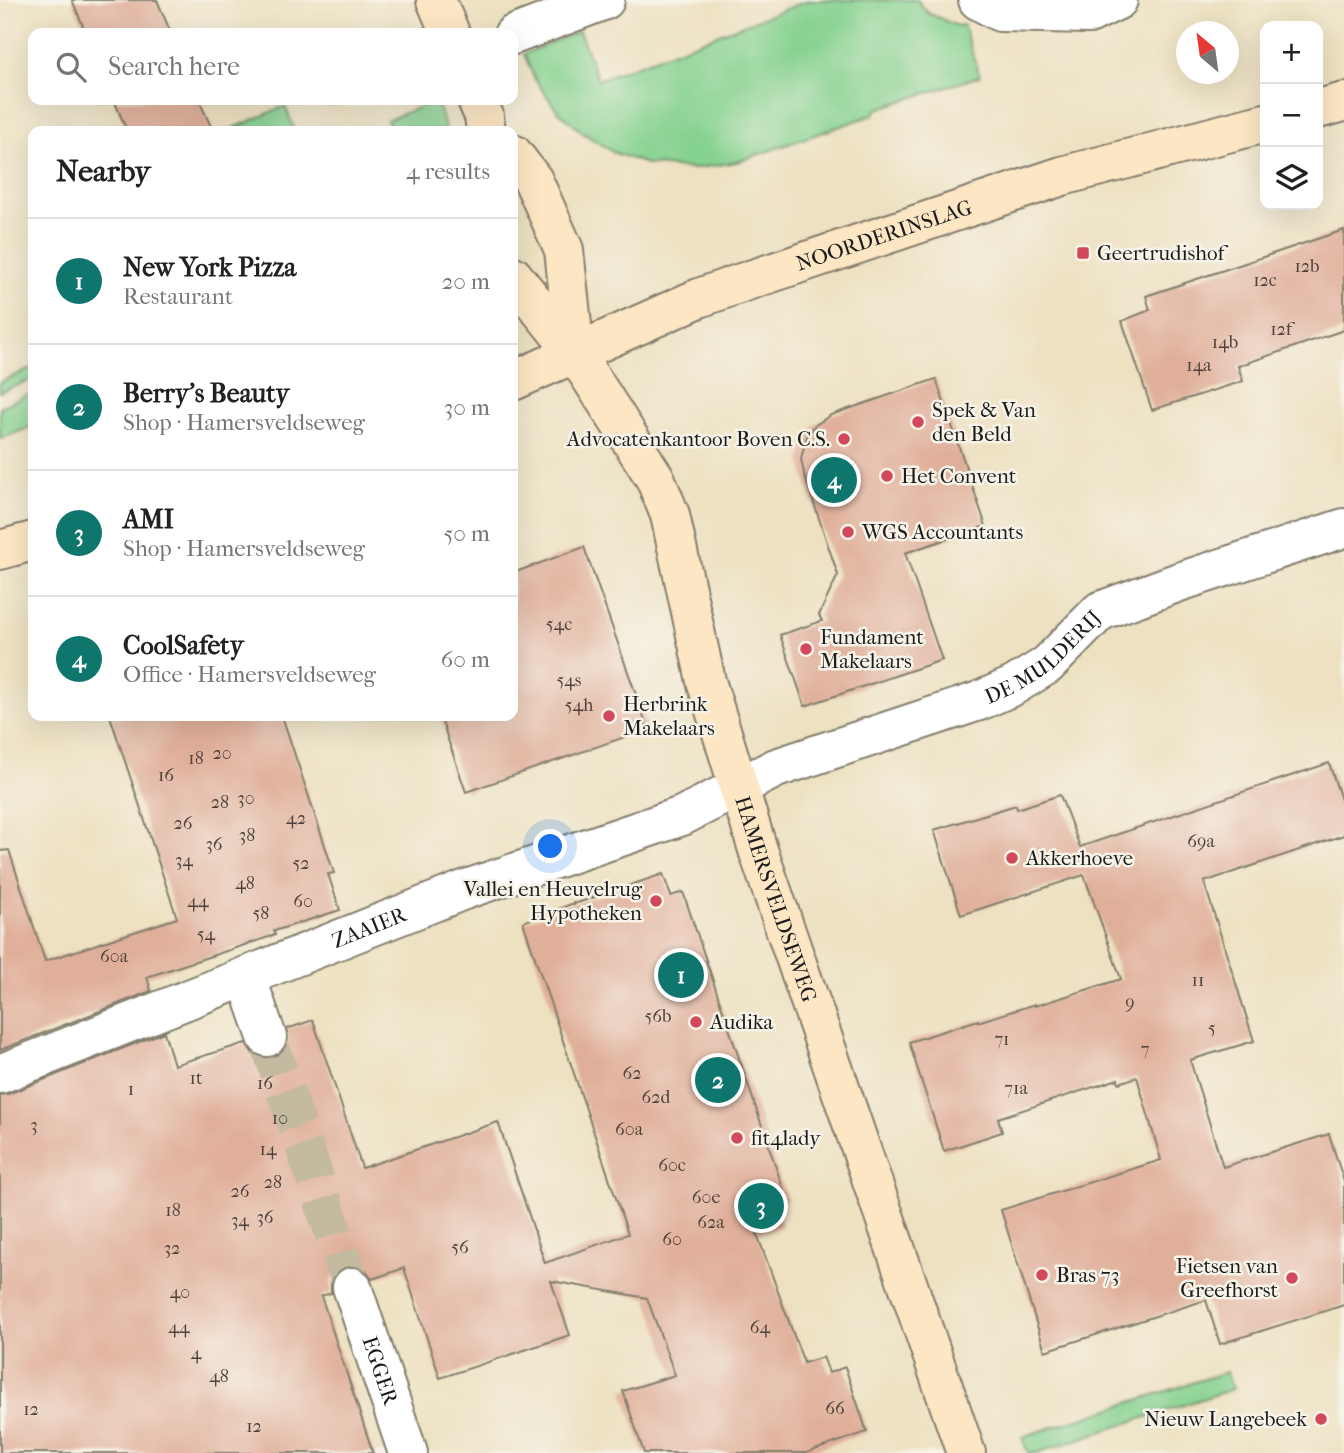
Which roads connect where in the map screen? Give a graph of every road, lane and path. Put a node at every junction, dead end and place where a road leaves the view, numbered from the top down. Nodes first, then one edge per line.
1 (436, 0) edge
2 (605, 0) edge
3 (978, 0) edge
4 (1118, 0) edge
5 (448, 28) edge
6 (518, 33) edge
7 (1344, 102) edge
8 (1323, 108) edge
9 (1260, 124) edge
10 (518, 160) edge
11 (518, 282) edge
12 (575, 353) junction
13 (518, 379) edge
14 (1344, 528) edge
15 (28, 543) edge
16 (0, 551) edge
17 (739, 787) junction
18 (246, 976) junction
19 (267, 1037) tunnel mouth
20 (0, 1074) edge
21 (352, 1287) tunnel mouth
22 (408, 1453) edge
23 (966, 1453) edge

1 - 5 street
2 - 6 street
3 - 4 street
7 - 8 street
9 - 12 street, NOORDERINSLAG
10 - 12 street, HAMERSVELDSEWEG
11 - 12 street, HAMERSVELDSEWEG
12 - 13 street, NOORDERINSLAG
12 - 17 street, HAMERSVELDSEWEG
14 - 17 street, DE MULDERIJ
15 - 16 street
17 - 18 street, ZAAIER
17 - 23 street, HAMERSVELDSEWEG
18 - 19 street
18 - 20 street, ZAAIER
21 - 22 street, EGGER

